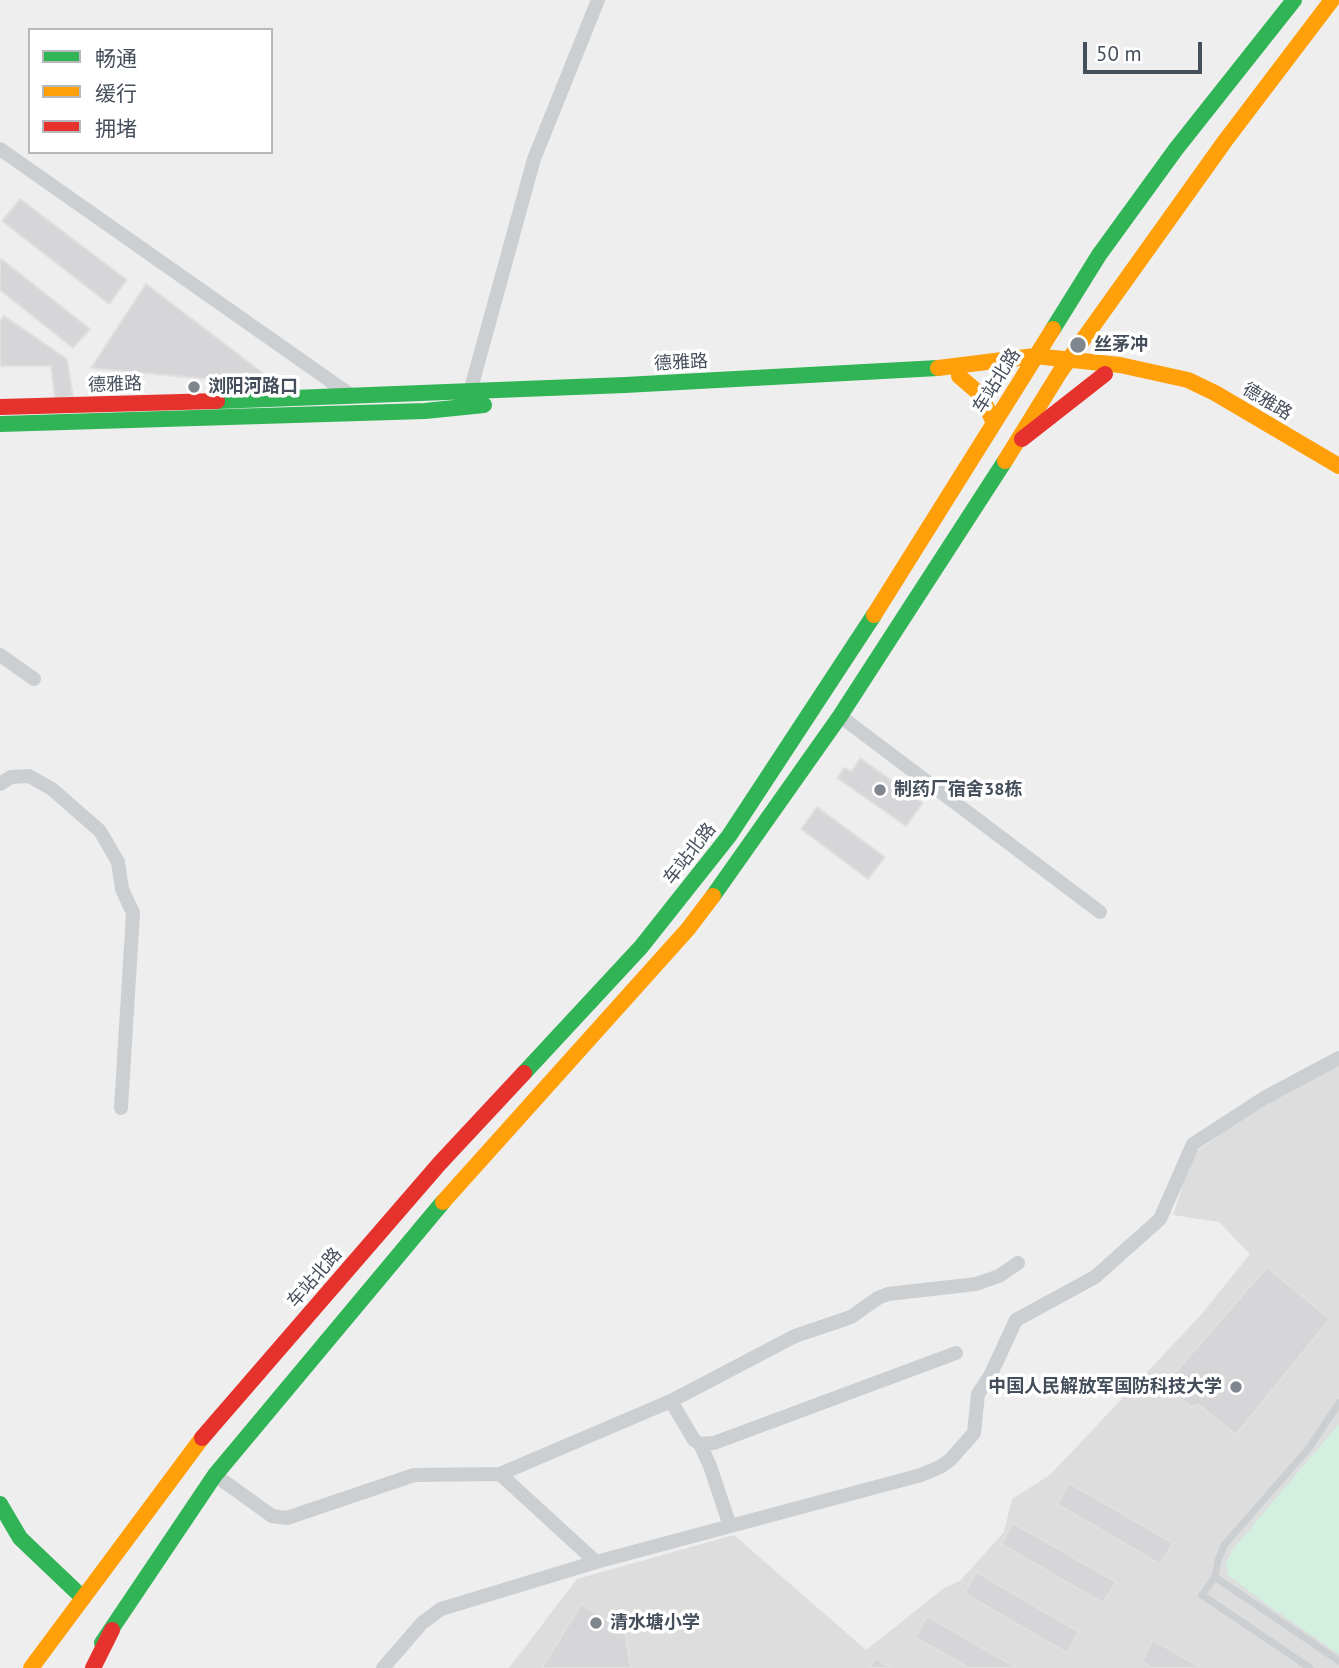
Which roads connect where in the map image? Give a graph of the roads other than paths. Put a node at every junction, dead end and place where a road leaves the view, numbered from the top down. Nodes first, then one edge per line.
1 (598, 0) edge
2 (1294, 0) edge
3 (1332, 0) edge
4 (0, 149) edge
5 (1035, 356) junction
6 (1065, 365) junction
7 (1026, 372) junction
8 (1105, 374) junction
9 (959, 376) junction
10 (470, 392) junction
11 (353, 397) junction
12 (0, 407) edge
13 (994, 423) junction
14 (0, 424) edge
15 (1017, 442) junction
16 (1339, 467) edge
17 (1339, 475) edge
18 (0, 655) edge
19 (33, 679) dead end
20 (840, 716) junction
21 (0, 784) edge
22 (1100, 912) dead end
23 (1339, 1058) edge
24 (121, 1108) dead end
25 (1018, 1263) dead end
26 (956, 1353) dead end
27 (671, 1401) junction
28 (1339, 1403) edge
29 (701, 1444) junction
30 (500, 1474) junction
31 (215, 1475) junction
32 (0, 1504) edge
33 (730, 1526) junction
34 (596, 1562) junction
35 (1215, 1577) junction
36 (83, 1598) junction
37 (112, 1630) junction
38 (1339, 1661) edge
39 (31, 1668) edge
40 (83, 1668) edge
41 (93, 1668) edge
42 (383, 1668) edge
43 (1310, 1668) edge

1 - 10 street
2 - 5 main road, 车站北路
3 - 6 main road
4 - 11 street
5 - 6 main road, 德雅路
5 - 7 main road, 车站北路
5 - 10 main road, 德雅路
6 - 7 main road, 德雅路
6 - 8 main road, 德雅路
6 - 15 main road
6 - 16 main road, 德雅路
7 - 9 main road, 德雅路
7 - 13 main road, 车站北路
8 - 15 main road
8 - 17 main road, 德雅路
9 - 13 main road
9 - 14 main road, 德雅路
10 - 11 main road, 德雅路
11 - 12 main road, 德雅路
13 - 36 main road, 车站北路
15 - 20 main road
18 - 19 street
20 - 22 street
20 - 31 main road
21 - 24 street
23 - 33 street
25 - 27 street
26 - 29 street
27 - 29 street
27 - 30 street
28 - 35 lane
29 - 33 street
30 - 31 street
30 - 34 street
31 - 37 main road
32 - 36 main road
33 - 34 street
34 - 42 street
35 - 38 lane
35 - 43 lane
36 - 39 main road, 车站北路
37 - 40 main road
37 - 41 main road

